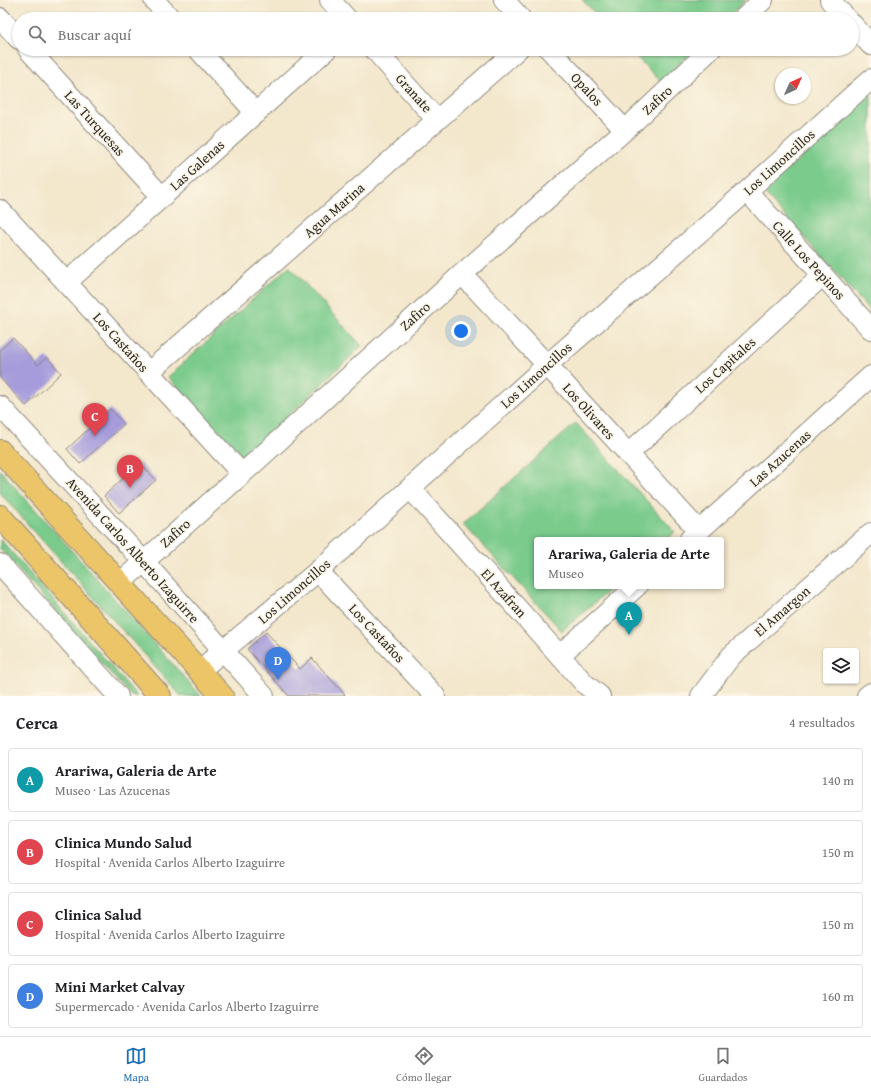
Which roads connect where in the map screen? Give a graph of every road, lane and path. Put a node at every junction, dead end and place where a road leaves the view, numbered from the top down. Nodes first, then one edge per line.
1 (154, 0) edge
2 (330, 0) edge
3 (504, 0) edge
4 (763, 0) edge
5 (830, 0) edge
6 (165, 12) edge
7 (341, 12) edge
8 (515, 12) edge
9 (750, 12) edge
10 (841, 12) edge
11 (0, 18) edge
12 (12, 31) edge
13 (859, 32) edge
14 (871, 45) edge
15 (34, 56) edge
16 (204, 56) edge
17 (319, 56) edge
18 (380, 56) edge
19 (510, 56) edge
20 (556, 56) edge
21 (704, 56) edge
22 (871, 79) edge
23 (256, 113) junction
24 (437, 120) junction
25 (625, 130) junction
26 (747, 190) junction
27 (162, 197) junction
28 (0, 210) edge
29 (462, 274) junction
30 (823, 275) junction
31 (67, 282) junction
32 (871, 329) edge
33 (547, 365) junction
34 (148, 372) junction
35 (871, 376) edge
36 (0, 406) edge
37 (0, 451) edge
38 (628, 454) junction
39 (242, 474) junction
40 (410, 488) junction
41 (0, 516) edge
42 (871, 533) edge
43 (694, 536) edge
44 (144, 562) junction
45 (0, 564) edge
46 (318, 571) junction
47 (120, 583) junction
48 (634, 589) edge
49 (224, 650) junction
50 (560, 656) junction
51 (200, 671) junction
52 (871, 693) edge
53 (118, 696) edge
54 (160, 696) edge
55 (222, 696) edge
56 (264, 696) edge
57 (436, 696) edge
58 (600, 696) edge
59 (700, 696) edge
60 (868, 696) edge

1 - 6 street
2 - 7 street
3 - 8 street
4 - 9 street
5 - 10 street
11 - 12 street
13 - 14 street
15 - 27 street, Las Turquesas
16 - 23 street
17 - 23 street, Las Galenas
18 - 24 street, Granate
19 - 24 street, Agua Marina
20 - 25 street, Opalos
21 - 25 street, Zafiro
22 - 26 street, Los Limoncillos
23 - 27 street, Las Galenas
24 - 34 street, Agua Marina
25 - 29 street, Zafiro
26 - 30 street, Calle Los Pepinos
26 - 33 street, Los Limoncillos
27 - 31 street, Las Galenas
28 - 31 street, Los Castaños
29 - 33 street, Los Olivares
29 - 39 street, Zafiro
30 - 32 street, Calle Los Pepinos
30 - 38 street, Los Capitales
31 - 34 street, Los Castaños
33 - 38 street, Los Olivares
33 - 40 street, Los Limoncillos
34 - 39 street, Los Castaños
35 - 43 street, Las Azucenas
36 - 44 street, Avenida Carlos Alberto Izaguirre
37 - 47 main road
38 - 43 street, Los Olivares
39 - 44 street, Zafiro
40 - 46 street, Los Limoncillos
40 - 50 street, El Azafran
41 - 54 main road
42 - 59 street, El Amargon
44 - 47 street, Zafiro
44 - 49 street, Avenida Carlos Alberto Izaguirre
45 - 53 street
46 - 49 street, Los Limoncillos
46 - 57 street, Los Castaños
47 - 51 main road
48 - 50 street
49 - 51 street, Los Limoncillos
49 - 56 street, Avenida Carlos Alberto Izaguirre
50 - 58 street, El Azafran
51 - 55 main road
52 - 60 street

